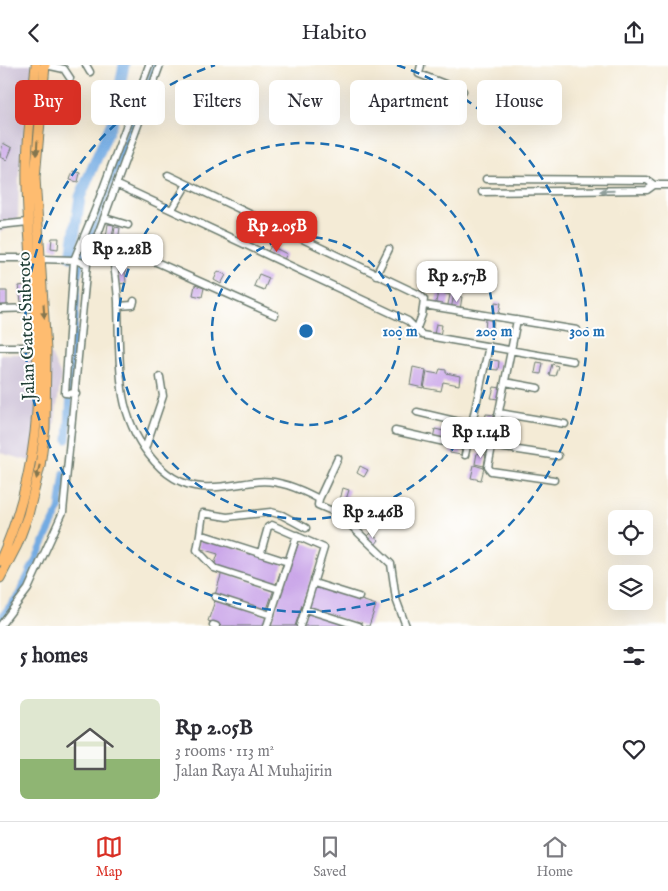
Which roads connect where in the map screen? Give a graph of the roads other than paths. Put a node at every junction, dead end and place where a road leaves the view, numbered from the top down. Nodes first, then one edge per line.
1 (36, 65) edge
2 (45, 65) edge
3 (86, 65) edge
4 (149, 65) edge
5 (160, 65) edge
6 (421, 65) edge
7 (90, 72) dead end
8 (70, 79) dead end
9 (435, 80) edge
10 (121, 157) junction
11 (168, 175) dead end
12 (486, 179) dead end
13 (551, 180) junction
14 (187, 184) junction
15 (118, 185) junction
16 (654, 185) junction
17 (668, 185) edge
18 (482, 192) dead end
19 (551, 192) junction
20 (172, 209) junction
21 (105, 217) junction
22 (28, 222) junction
23 (0, 225) edge
24 (128, 225) dead end
25 (98, 236) junction
26 (111, 241) junction
27 (389, 249) dead end
28 (0, 257) edge
29 (35, 258) junction
30 (80, 262) junction
31 (376, 275) junction
32 (134, 301) dead end
33 (424, 305) junction
34 (118, 306) junction
35 (34, 307) junction
36 (0, 309) edge
37 (275, 315) dead end
38 (517, 320) junction
39 (417, 328) junction
40 (577, 330) dead end
41 (489, 346) junction
42 (0, 347) edge
43 (37, 347) junction
44 (511, 350) junction
45 (573, 361) dead end
46 (160, 377) dead end
47 (504, 383) junction
48 (538, 388) dead end
49 (75, 394) junction
50 (417, 412) dead end
51 (498, 413) junction
52 (565, 424) dead end
53 (472, 425) junction
54 (395, 431) dead end
55 (492, 446) junction
56 (467, 447) junction
57 (145, 449) junction
58 (465, 455) dead end
59 (558, 456) dead end
60 (338, 458) dead end
61 (554, 481) dead end
62 (319, 499) junction
63 (306, 528) dead end
64 (200, 534) junction
65 (297, 535) junction
66 (261, 552) junction
67 (0, 561) edge
68 (288, 562) junction
69 (0, 579) edge
70 (314, 583) junction
71 (279, 589) junction
72 (215, 597) dead end
73 (359, 597) dead end
74 (306, 609) junction
75 (271, 615) junction
76 (0, 626) edge
77 (267, 626) edge
78 (300, 626) edge
79 (359, 626) edge
80 (406, 626) edge

1 - 22 highway, Jalan Gatot Subroto
2 - 8 street
2 -> 29 highway, Jalan Gatot Subroto
3 - 7 street
4 - 10 street
5 - 10 street
6 - 9 street
10 - 15 street
10 - 30 street
11 - 14 street
12 - 13 street
13 - 16 street
13 - 19 street
14 - 20 street
14 - 31 street
15 - 20 street
15 - 21 street
16 - 17 street
16 -> 19 street
18 - 19 street
20 - 39 street
21 - 24 street
21 - 25 street
22 - 23 street
22 - 29 highway, Jalan Gatot Subroto
25 - 26 street
25 - 30 street
26 - 34 street
26 - 37 street
27 - 31 street
28 - 29 street
29 - 30 street
29 - 35 highway, Jalan Gatot Subroto
29 -> 69 highway, Jalan Gatot Subroto
30 - 49 street
30 - 49 street
31 - 33 street
32 - 34 street
33 - 38 street
33 - 39 street
34 - 57 street
35 - 36 street
35 - 43 highway, Jalan Gatot Subroto
38 - 40 street
38 - 44 street
39 - 41 street
41 - 44 street
41 - 53 street
42 - 43 street
43 - 67 highway, Jalan Gatot Subroto
44 - 45 street
44 - 47 street
46 - 57 street
47 - 48 street
47 - 51 street
49 - 76 street
50 - 53 street
51 - 52 street
51 - 55 street
53 - 56 street
54 - 56 street
55 - 59 street
55 - 61 street
56 - 58 street
57 - 62 street
60 - 62 street
62 - 80 street
63 - 64 street
64 - 66 street
64 - 71 street
65 - 66 street
65 - 68 street
65 - 70 street
66 - 68 street
68 - 71 street
70 - 73 street
70 - 74 street
71 - 75 street
72 - 75 street
74 - 78 street
74 - 79 street
75 - 77 street

